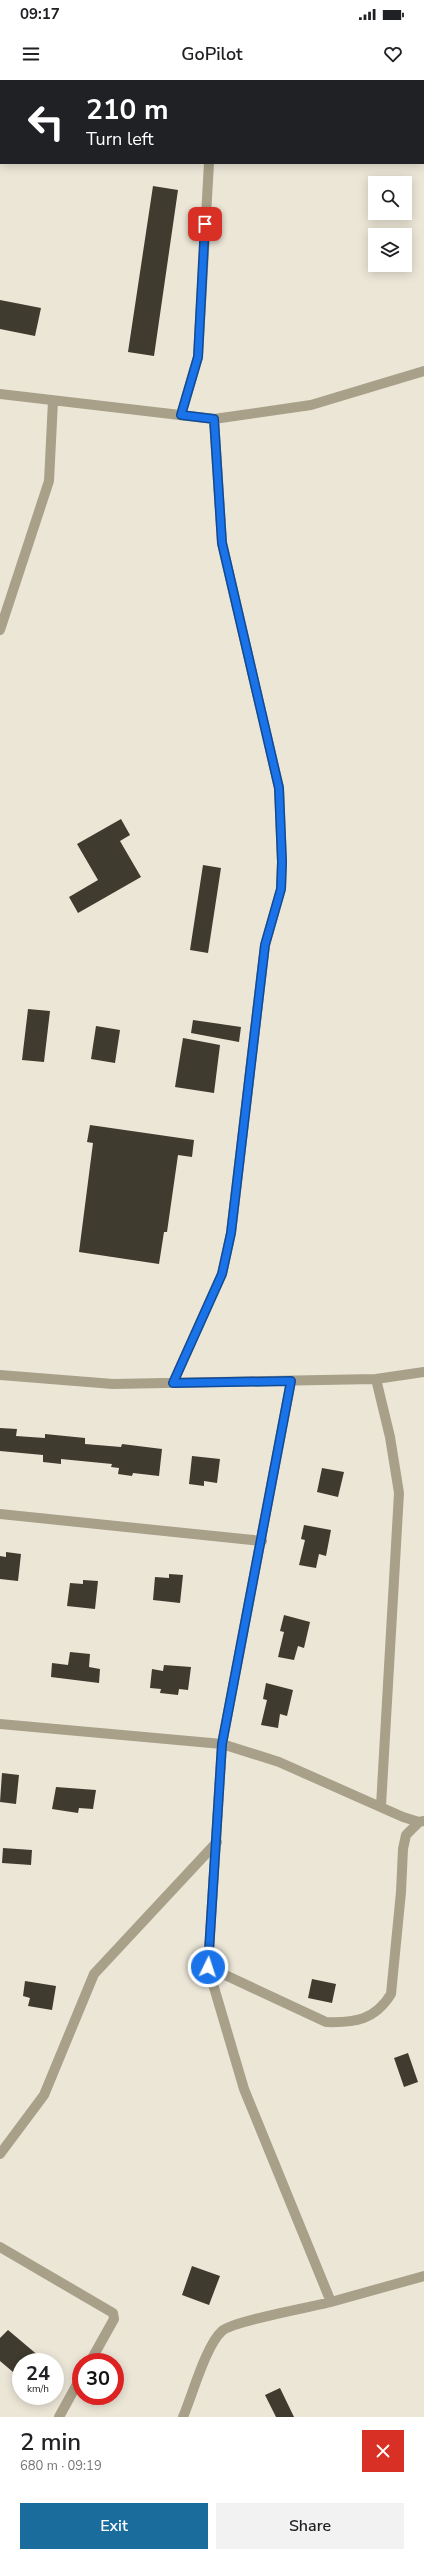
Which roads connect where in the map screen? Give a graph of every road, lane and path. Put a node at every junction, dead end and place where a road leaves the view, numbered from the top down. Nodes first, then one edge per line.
1 (209, 164) edge
2 (424, 371) edge
3 (0, 394) edge
4 (53, 401) junction
5 (181, 415) junction
6 (214, 419) junction
7 (0, 630) edge
8 (424, 1372) edge
9 (0, 1375) edge
10 (376, 1379) junction
11 (291, 1381) junction
12 (173, 1383) junction
13 (0, 1514) edge
14 (262, 1541) junction
15 (0, 1724) edge
16 (222, 1744) junction
17 (381, 1806) junction
18 (422, 1821) edge
19 (217, 1842) junction
20 (208, 1967) junction
21 (0, 2154) edge
22 (0, 2247) edge
23 (424, 2276) edge
24 (330, 2302) junction
25 (95, 2353) edge
26 (72, 2393) edge
27 (59, 2417) edge
28 (183, 2417) edge

1 - 5 street
2 - 6 street
3 - 4 street
4 - 5 street
4 - 7 street
5 - 6 street
6 - 12 street
8 - 10 street
9 - 12 street
10 - 11 street
10 - 17 street
11 - 12 street
11 - 14 street
13 - 14 street
14 - 16 street
15 - 16 street
16 - 17 street
16 - 19 street
17 - 18 street
18 - 20 street
19 - 20 street
19 - 21 street
20 - 24 street
22 - 25 street
23 - 24 street
24 - 28 street
26 - 27 street

